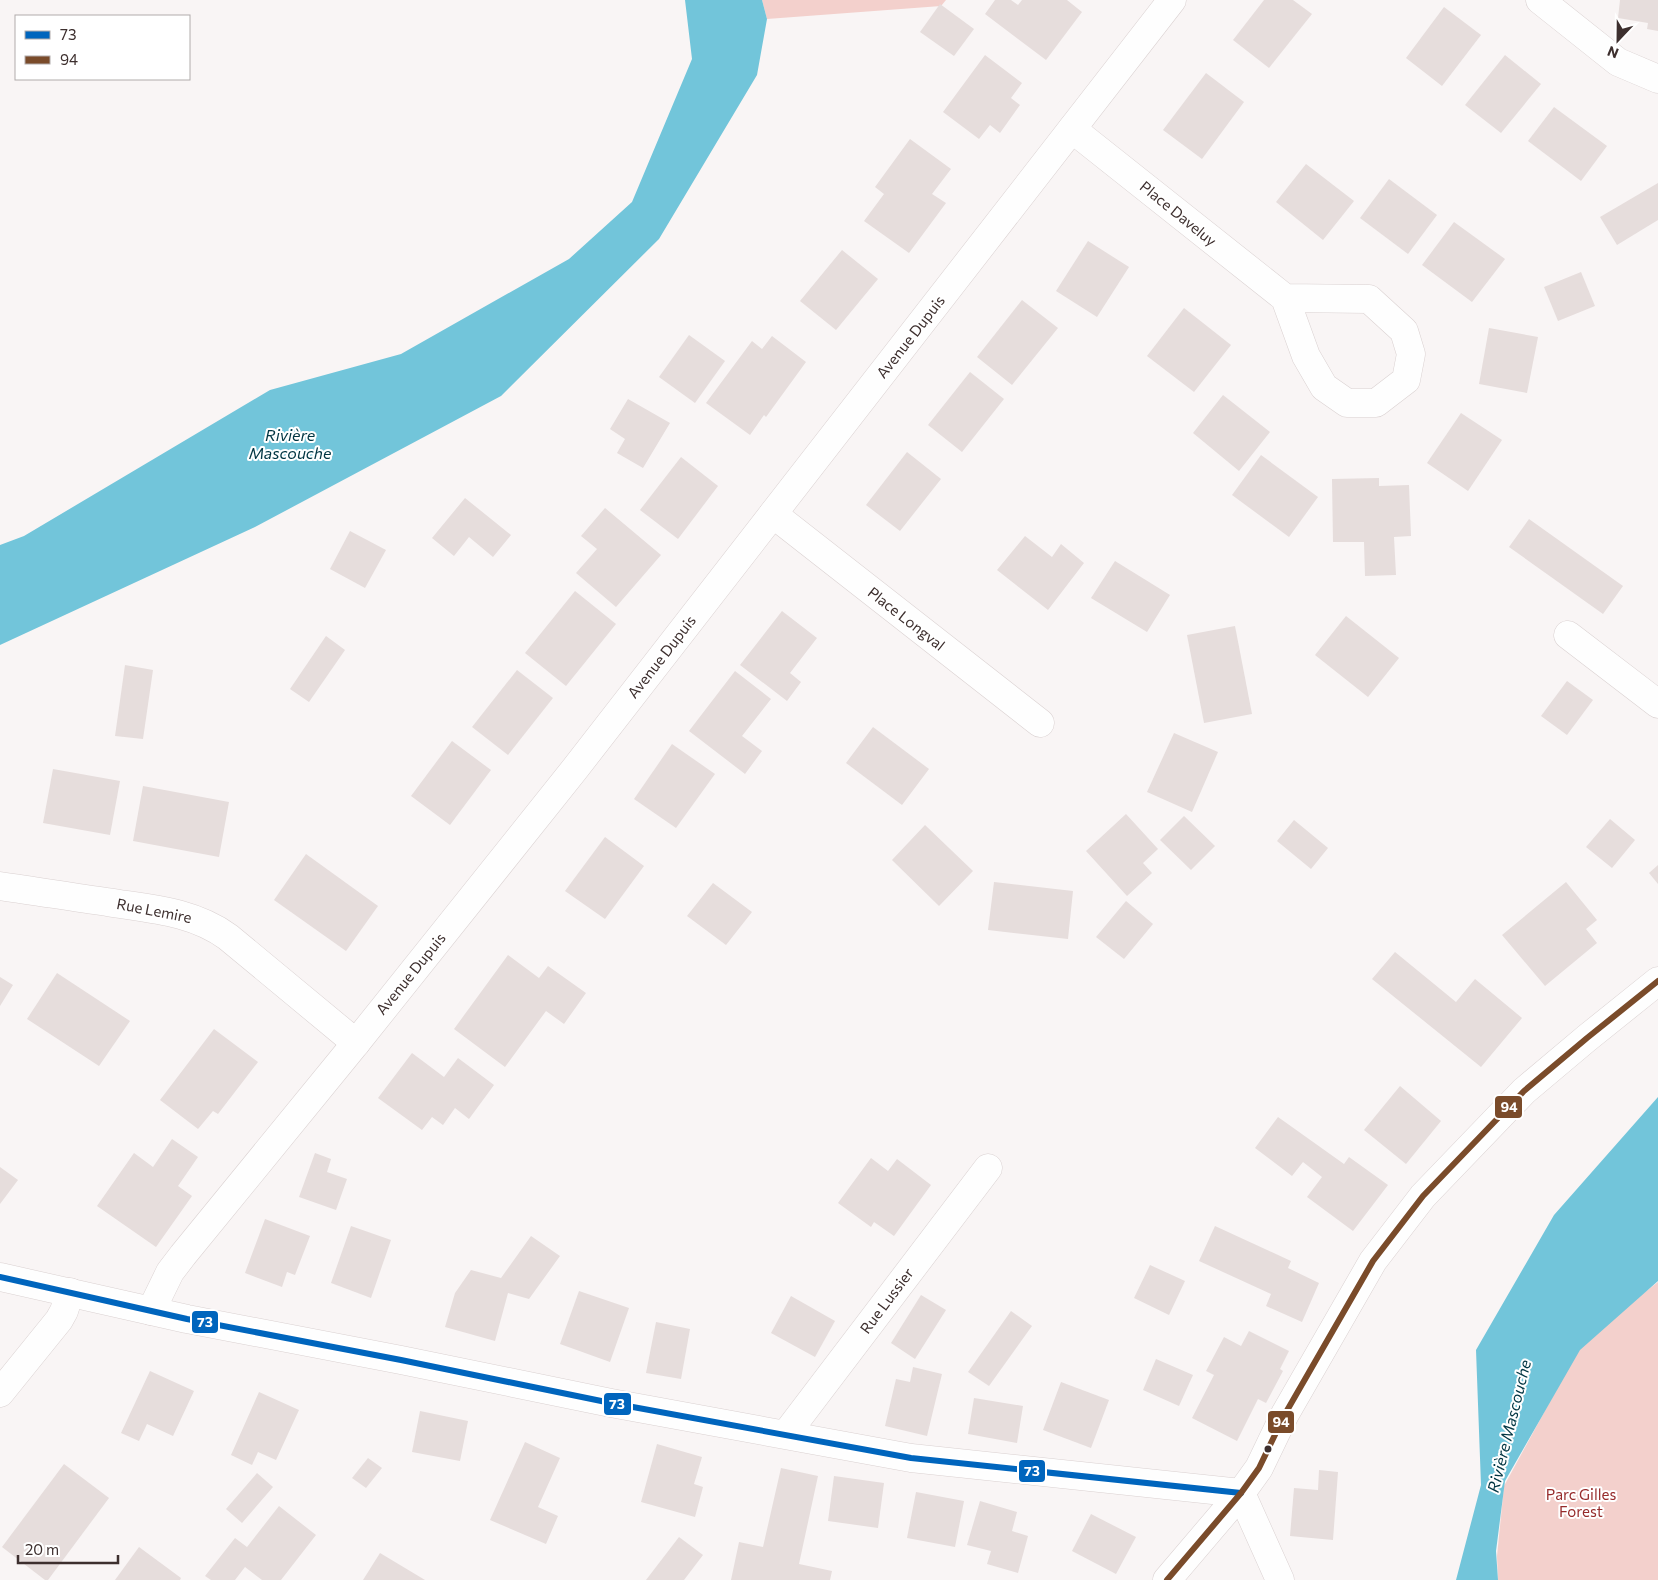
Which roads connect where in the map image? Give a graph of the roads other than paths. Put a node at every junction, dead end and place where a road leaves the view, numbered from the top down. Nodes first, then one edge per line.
1 (1172, 0) edge
2 (1540, 0) edge
3 (1658, 79) edge
4 (1072, 129) junction
5 (1285, 298) junction
6 (773, 514) junction
7 (1568, 635) dead end
8 (1658, 704) edge
9 (1040, 724) dead end
10 (0, 886) edge
11 (1658, 981) edge
12 (356, 1043) junction
13 (988, 1168) dead end
14 (0, 1277) edge
15 (70, 1292) junction
16 (151, 1312) junction
17 (0, 1393) edge
18 (786, 1434) junction
19 (1240, 1493) junction
20 (1167, 1580) edge
21 (1280, 1580) edge

1 - 4 street, Avenue Dupuis
2 - 3 street
4 - 5 street, Place Daveluy
4 - 6 street, Avenue Dupuis
5 - 5 street
6 - 9 street, Place Longval
6 - 12 street, Avenue Dupuis
7 - 8 street
10 - 12 street, Rue Lemire
11 - 19 street
12 - 16 street, Avenue Dupuis
13 - 18 street, Rue Lussier
14 - 15 street
15 - 16 street
15 - 17 street
16 - 18 street
18 - 19 street
19 - 20 street
19 - 21 street

